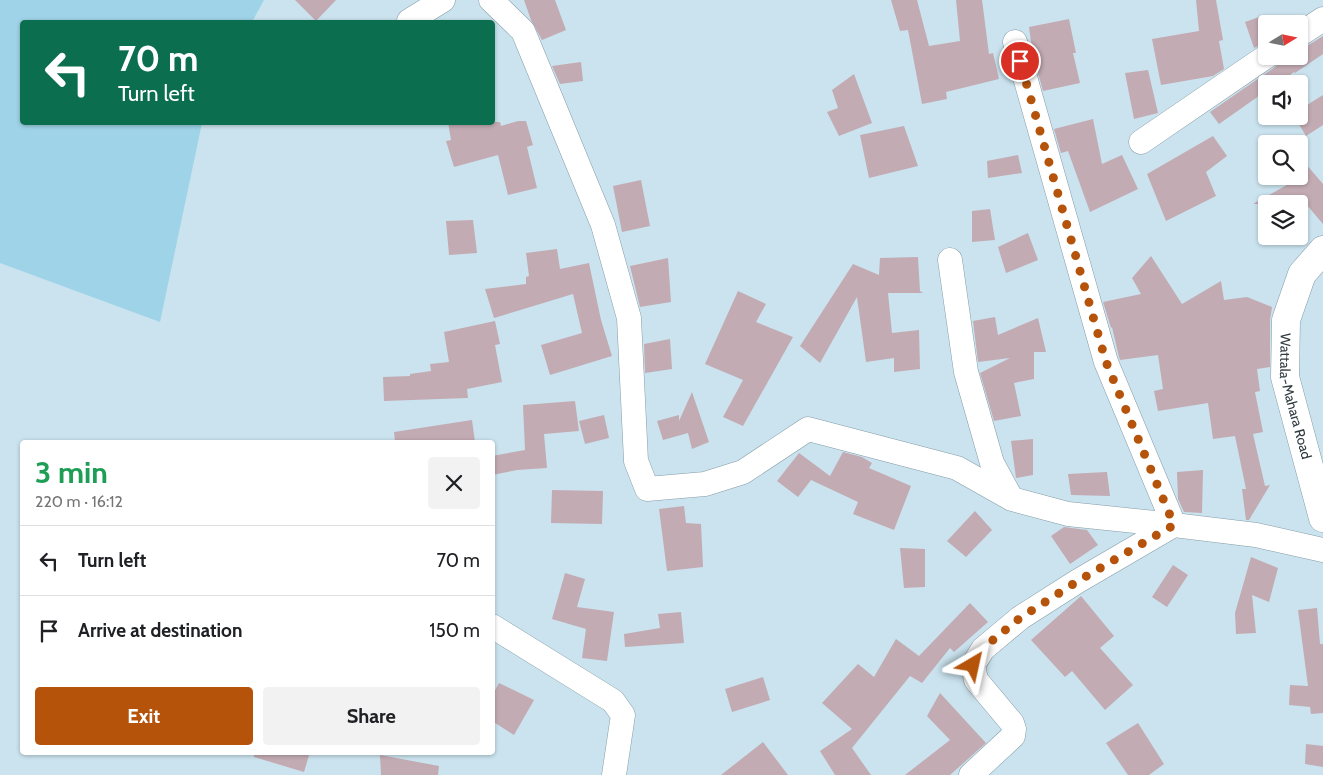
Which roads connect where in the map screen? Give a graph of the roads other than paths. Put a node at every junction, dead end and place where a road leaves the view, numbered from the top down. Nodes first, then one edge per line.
1 (443, 0) edge
2 (491, 0) edge
3 (1323, 19) edge
4 (411, 20) edge
5 (1308, 29) edge
6 (1014, 42) dead end
7 (1258, 62) edge
8 (1141, 142) dead end
9 (1323, 250) edge
10 (950, 260) dead end
11 (1012, 499) junction
12 (1323, 518) edge
13 (1174, 525) junction
14 (1323, 550) edge
15 (495, 628) edge
16 (614, 775) edge
17 (971, 775) edge

1 - 4 street
2 - 11 street
3 - 5 street
6 - 13 street
7 - 8 street
9 - 12 main road, Wattala-Mahara Road
10 - 11 street
11 - 13 street
13 - 14 street
13 - 17 street
15 - 16 street

